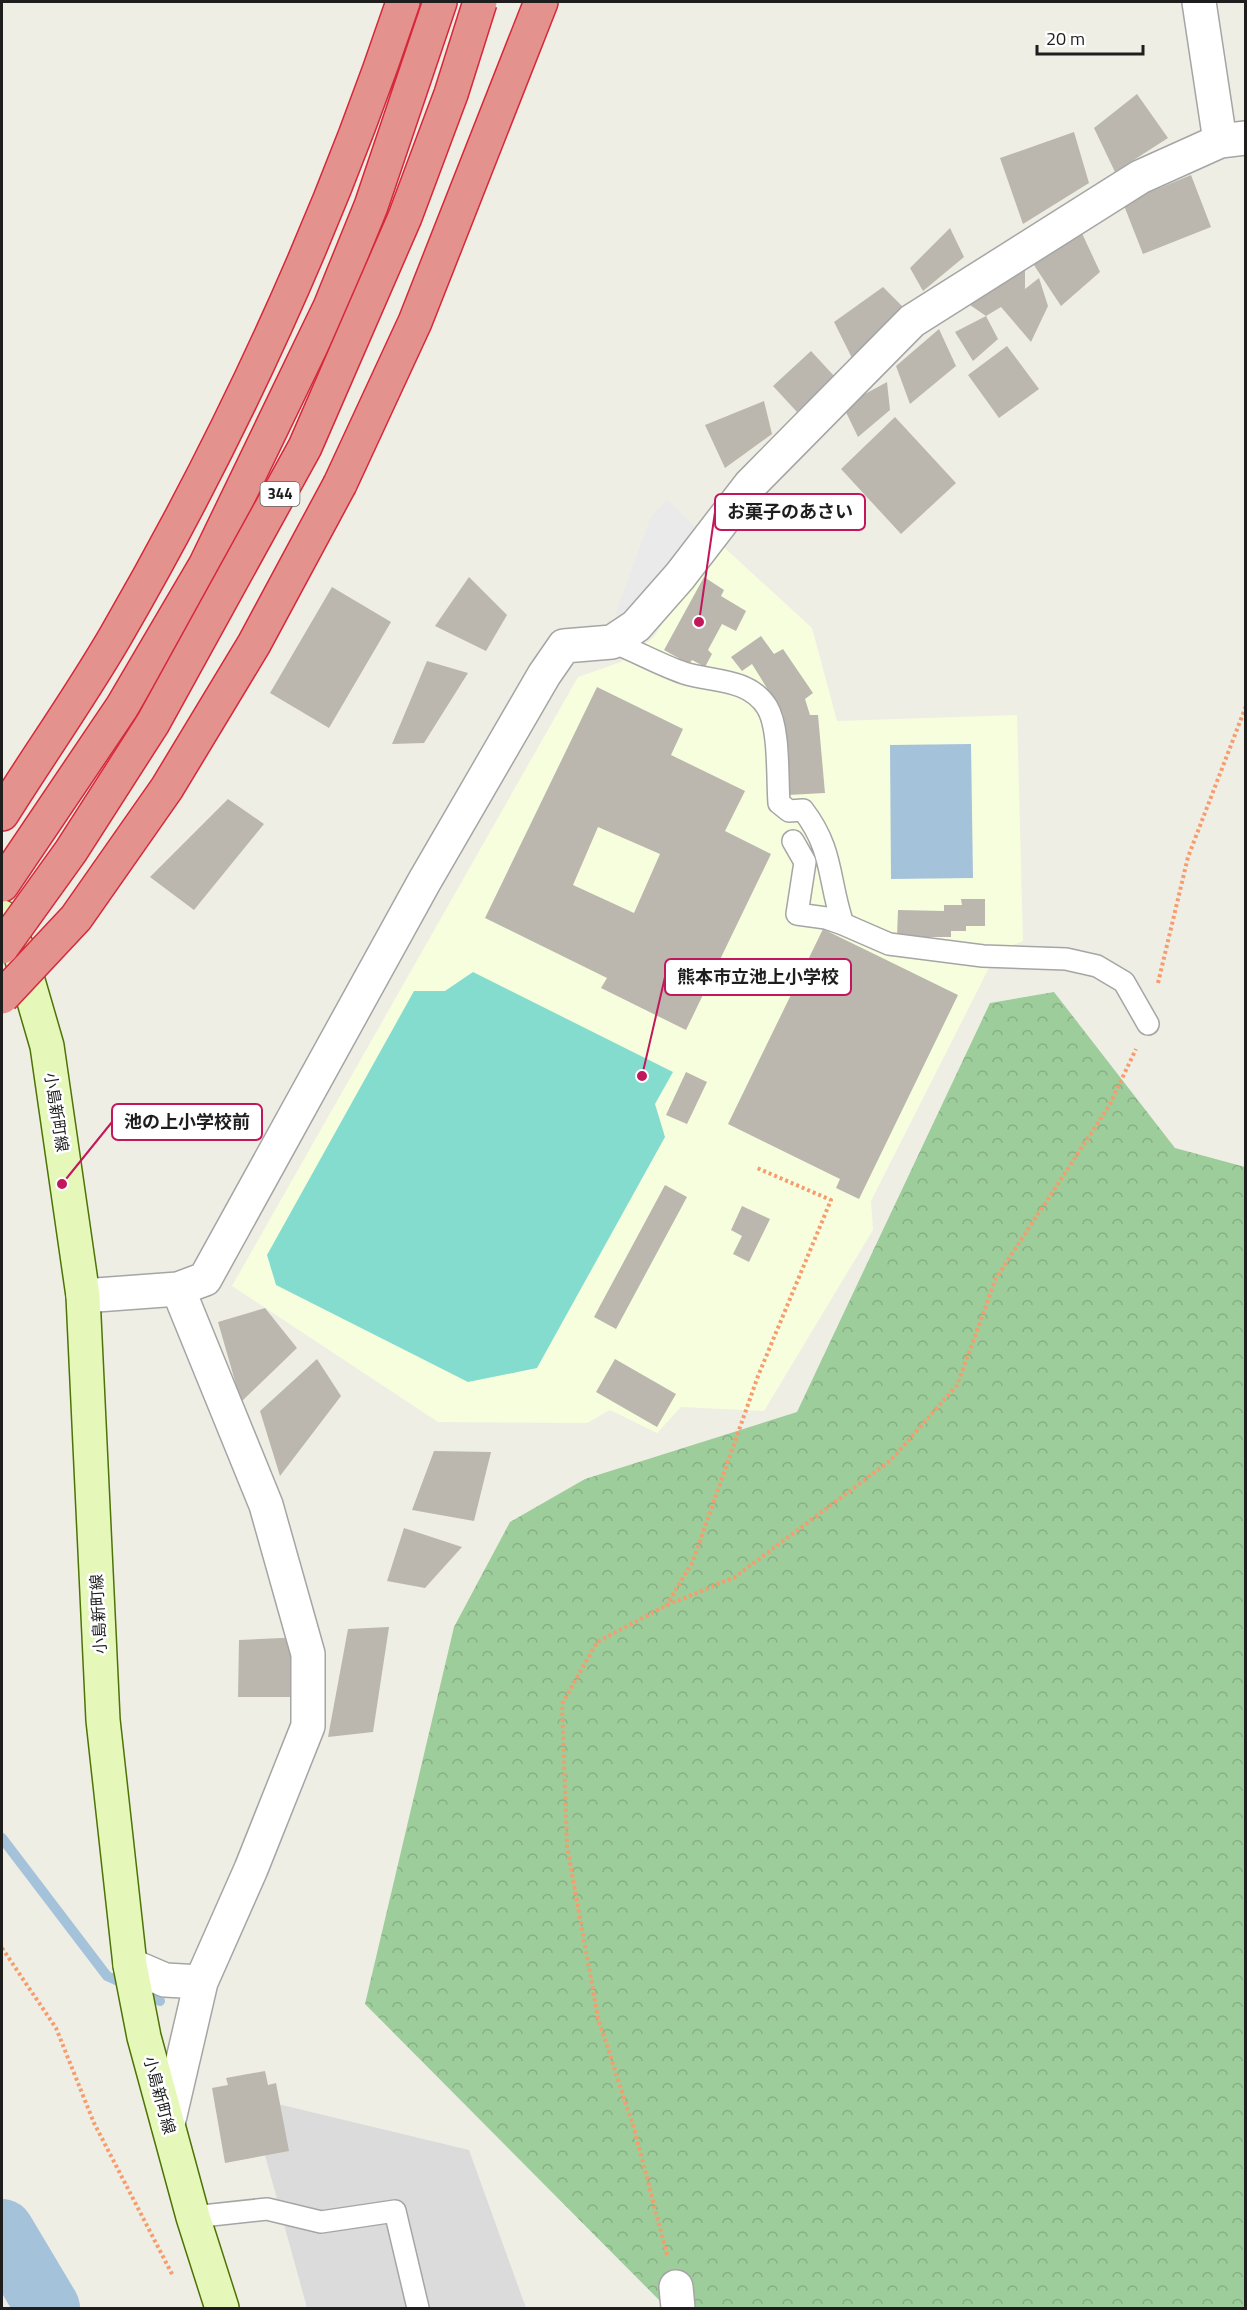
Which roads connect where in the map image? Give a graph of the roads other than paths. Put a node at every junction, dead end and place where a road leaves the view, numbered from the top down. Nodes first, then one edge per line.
1 (403, 2) edge
2 (440, 2) edge
3 (480, 2) edge
4 (541, 2) edge
5 (1199, 2) edge
6 (1233, 140) edge
7 (612, 642) junction
8 (2, 814) edge
9 (793, 841) dead end
10 (2, 885) edge
11 (2, 917) edge
12 (843, 924) junction
13 (2, 947) edge
14 (2, 997) edge
15 (1148, 1024) road end
16 (178, 1289) junction
17 (83, 1296) junction
18 (130, 1965) junction
19 (201, 1982) junction
20 (168, 2124) junction
21 (193, 2217) junction
22 (222, 2308) edge
23 (418, 2308) edge

1 - 8 highway
2 - 10 highway, 344
3 - 13 highway, 344, bridge
4 - 14 highway, bridge
5 - 6 street
6 - 7 street
7 - 12 lane
7 - 16 street
9 - 12 lane
11 - 17 main road, 小島新町線
12 - 15 lane
16 - 17 street
16 - 19 street
17 - 18 main road, 小島新町線
18 - 19 street
18 - 20 main road, 小島新町線
19 - 20 street
20 - 21 main road, 小島新町線
21 - 22 main road, 小島新町線
21 - 23 lane

